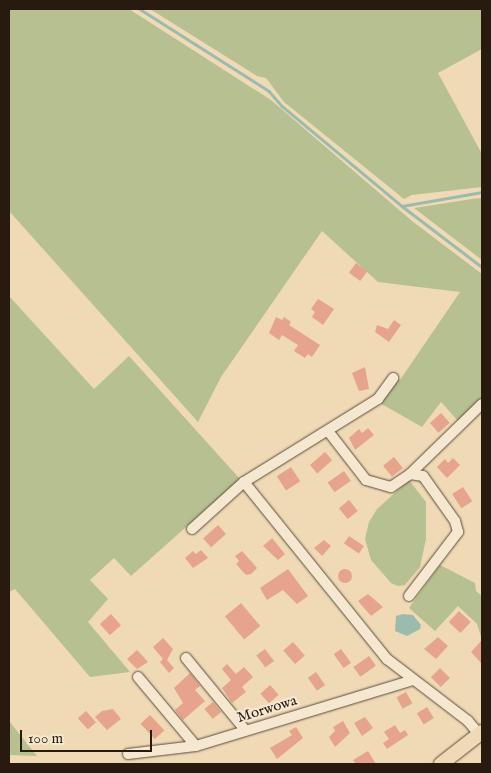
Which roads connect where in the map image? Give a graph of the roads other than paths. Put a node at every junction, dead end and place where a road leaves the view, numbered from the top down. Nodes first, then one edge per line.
1 (393, 378) dead end
2 (482, 404) edge
3 (328, 431) junction
4 (410, 474) junction
5 (244, 482) junction
6 (192, 529) dead end
7 (409, 596) dead end
8 (186, 658) dead end
9 (138, 677) dead end
10 (413, 680) junction
11 (246, 732) junction
12 (481, 733) edge
13 (196, 746) junction
14 (128, 754) dead end
15 (441, 764) edge

1 - 3 street
2 - 4 street
3 - 4 street
3 - 5 street
4 - 7 street
5 - 6 street
5 - 10 street
8 - 11 street
9 - 13 street
10 - 11 street, Morwowa
10 - 12 street
11 - 13 street, Morwowa
12 - 15 main road
13 - 14 street, Morwowa

